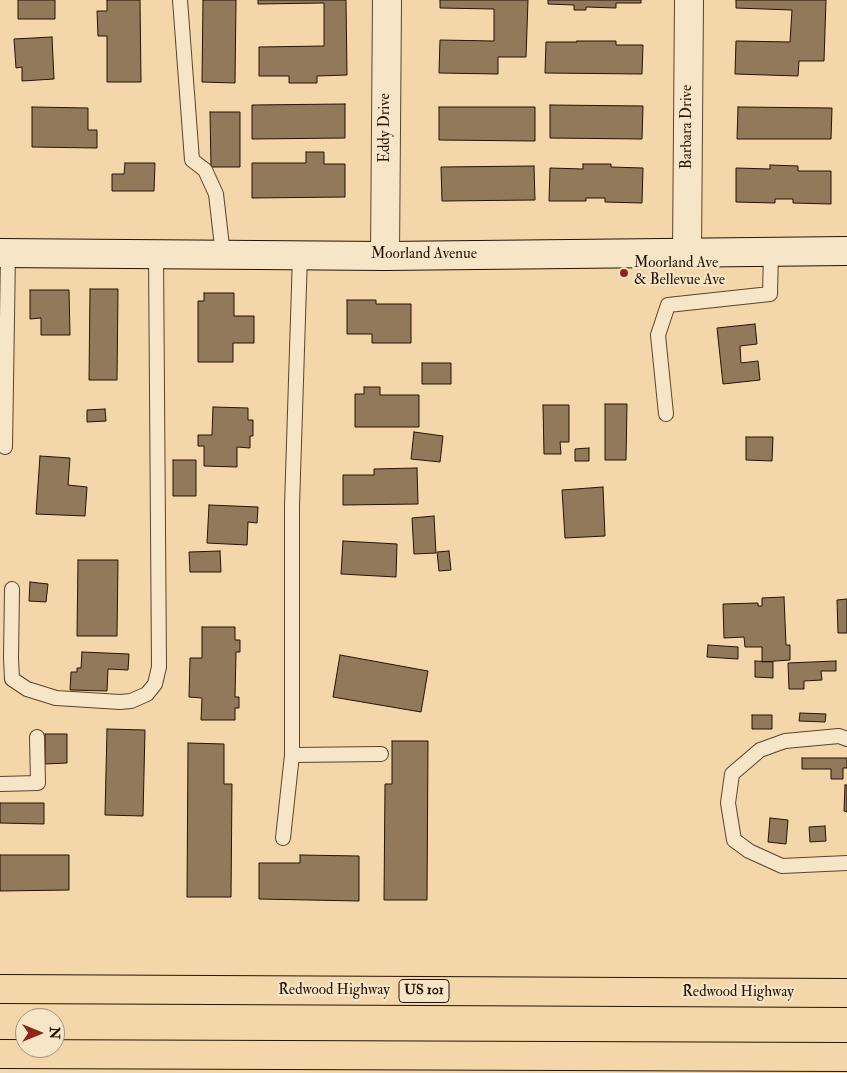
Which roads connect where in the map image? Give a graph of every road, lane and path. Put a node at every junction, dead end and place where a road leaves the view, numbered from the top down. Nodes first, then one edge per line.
1 (180, 0) edge
2 (387, 0) edge
3 (689, 0) edge
4 (847, 251) edge
5 (771, 252) junction
6 (4, 253) edge
7 (687, 253) junction
8 (156, 254) junction
9 (223, 255) junction
10 (300, 255) junction
11 (385, 256) junction
12 (666, 414) dead end
13 (5, 447) dead end
14 (12, 590) dead end
15 (37, 737) dead end
16 (847, 739) edge
17 (381, 754) dead end
18 (292, 755) junction
19 (0, 784) edge
20 (283, 838) dead end
21 (847, 863) edge
22 (0, 989) edge
23 (847, 993) edge
24 (0, 1054) edge
25 (847, 1057) edge

1 - 9 lane
2 - 11 street, Eddy Drive
3 - 7 street, Barbara Drive
4 - 5 street, Moorland Avenue
5 - 7 street, Moorland Avenue
5 - 12 lane
6 - 8 street, Moorland Avenue
6 - 13 lane
7 - 11 street, Moorland Avenue
8 - 9 street, Moorland Avenue
8 - 14 lane
9 - 10 street, Moorland Avenue
10 - 11 street, Moorland Avenue
10 - 18 lane
15 - 19 lane
16 - 21 lane
17 - 18 lane
18 - 20 lane
22 - 23 highway, Redwood Highway / US 101
24 - 25 highway

